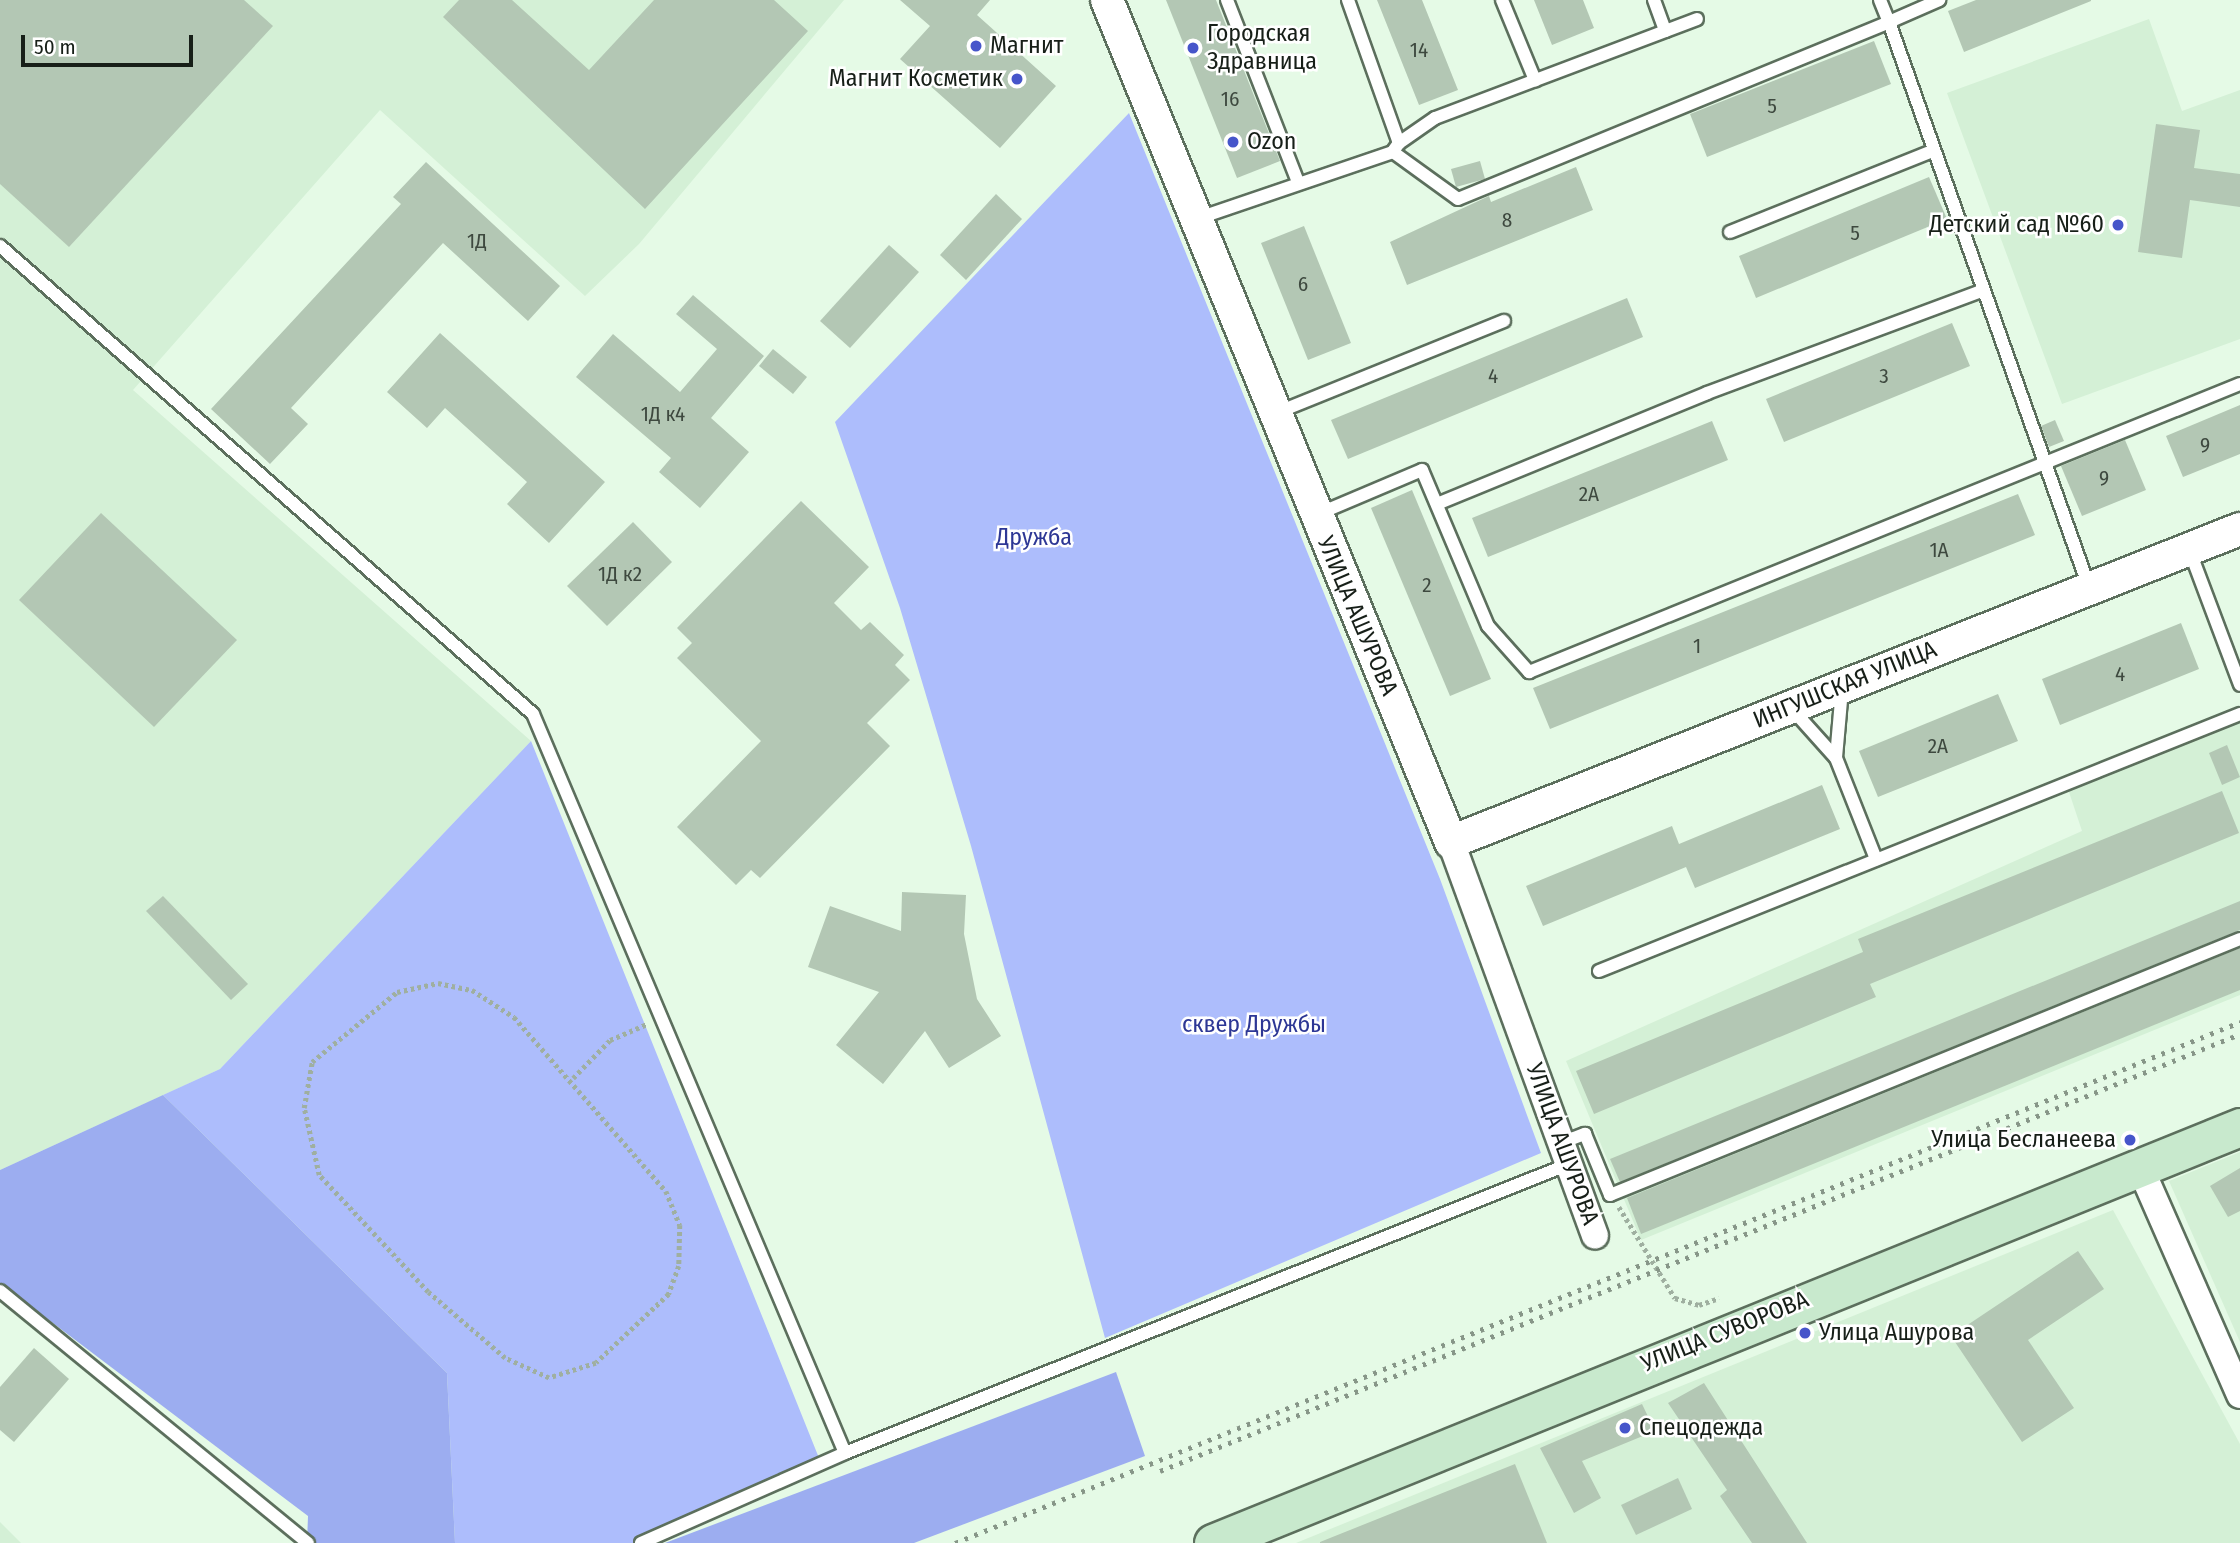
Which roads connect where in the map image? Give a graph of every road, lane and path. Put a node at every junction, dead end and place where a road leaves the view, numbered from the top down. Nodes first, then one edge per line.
1 (1107, 0) edge
2 (1227, 0) edge
3 (1348, 0) edge
4 (1502, 0) edge
5 (1654, 0) edge
6 (1880, 0) edge
7 (1938, 0) edge
8 (1696, 19) dead end
9 (1889, 22) junction
10 (1665, 31) junction
11 (1535, 80) junction
12 (1396, 148) junction
13 (1933, 151) junction
14 (1298, 183) junction
15 (1192, 221) junction
16 (1730, 232) dead end
17 (0, 246) edge
18 (1981, 291) junction
19 (1504, 321) dead end
20 (2240, 384) edge
21 (1273, 414) junction
22 (2043, 463) junction
23 (1437, 504) junction
24 (1315, 515) junction
25 (2240, 529) edge
26 (2189, 549) junction
27 (2090, 589) junction
28 (2240, 685) edge
29 (1842, 686) junction
30 (1790, 707) junction
31 (2240, 714) edge
32 (1836, 758) junction
33 (1451, 842) junction
34 (1876, 859) junction
35 (2240, 939) edge
36 (1600, 971) dead end
37 (661, 1017) junction
38 (573, 1078) junction
39 (2240, 1127) edge
40 (1565, 1154) junction
41 (2140, 1167) junction
42 (1613, 1194) junction
43 (1595, 1236) dead end
44 (0, 1291) edge
45 (1719, 1298) dead end
46 (2240, 1395) edge
47 (845, 1453) junction
48 (308, 1543) edge
49 (641, 1543) edge
50 (1213, 1543) edge

1 - 15 street, УЛИЦА АШУРОВА
2 - 14 lane
3 - 12 lane
4 - 11 lane
5 - 10 lane
6 - 9 lane
7 - 9 lane
8 - 10 lane
9 - 12 lane
9 - 13 lane
10 - 11 lane
11 - 12 lane
12 - 14 lane
13 - 16 lane
13 - 18 lane
14 - 15 lane
15 - 21 street, УЛИЦА АШУРОВА
17 - 37 lane
18 - 22 lane
18 - 23 lane
19 - 21 lane
20 - 22 lane
21 - 24 street, УЛИЦА АШУРОВА
22 - 23 lane
22 - 27 lane
23 - 24 lane
24 - 33 street, УЛИЦА АШУРОВА
25 - 26 street, ИНГУШСКАЯ УЛИЦА
26 - 27 street, ИНГУШСКАЯ УЛИЦА
26 - 28 lane
27 - 29 street, ИНГУШСКАЯ УЛИЦА
29 - 30 street, ИНГУШСКАЯ УЛИЦА
29 - 32 lane
30 - 32 lane
30 - 33 street, ИНГУШСКАЯ УЛИЦА
31 - 34 lane
32 - 34 lane
33 - 40 street, УЛИЦА АШУРОВА
34 - 36 lane
35 - 42 lane
37 - 38 path
37 - 47 lane
38 - 38 path
39 - 41 main road, УЛИЦА СУВОРОВА
40 - 42 lane
40 - 43 street, УЛИЦА АШУРОВА
40 - 47 lane
41 - 46 street
41 - 50 main road, УЛИЦА СУВОРОВА
42 - 45 path
44 - 48 lane
47 - 49 lane

